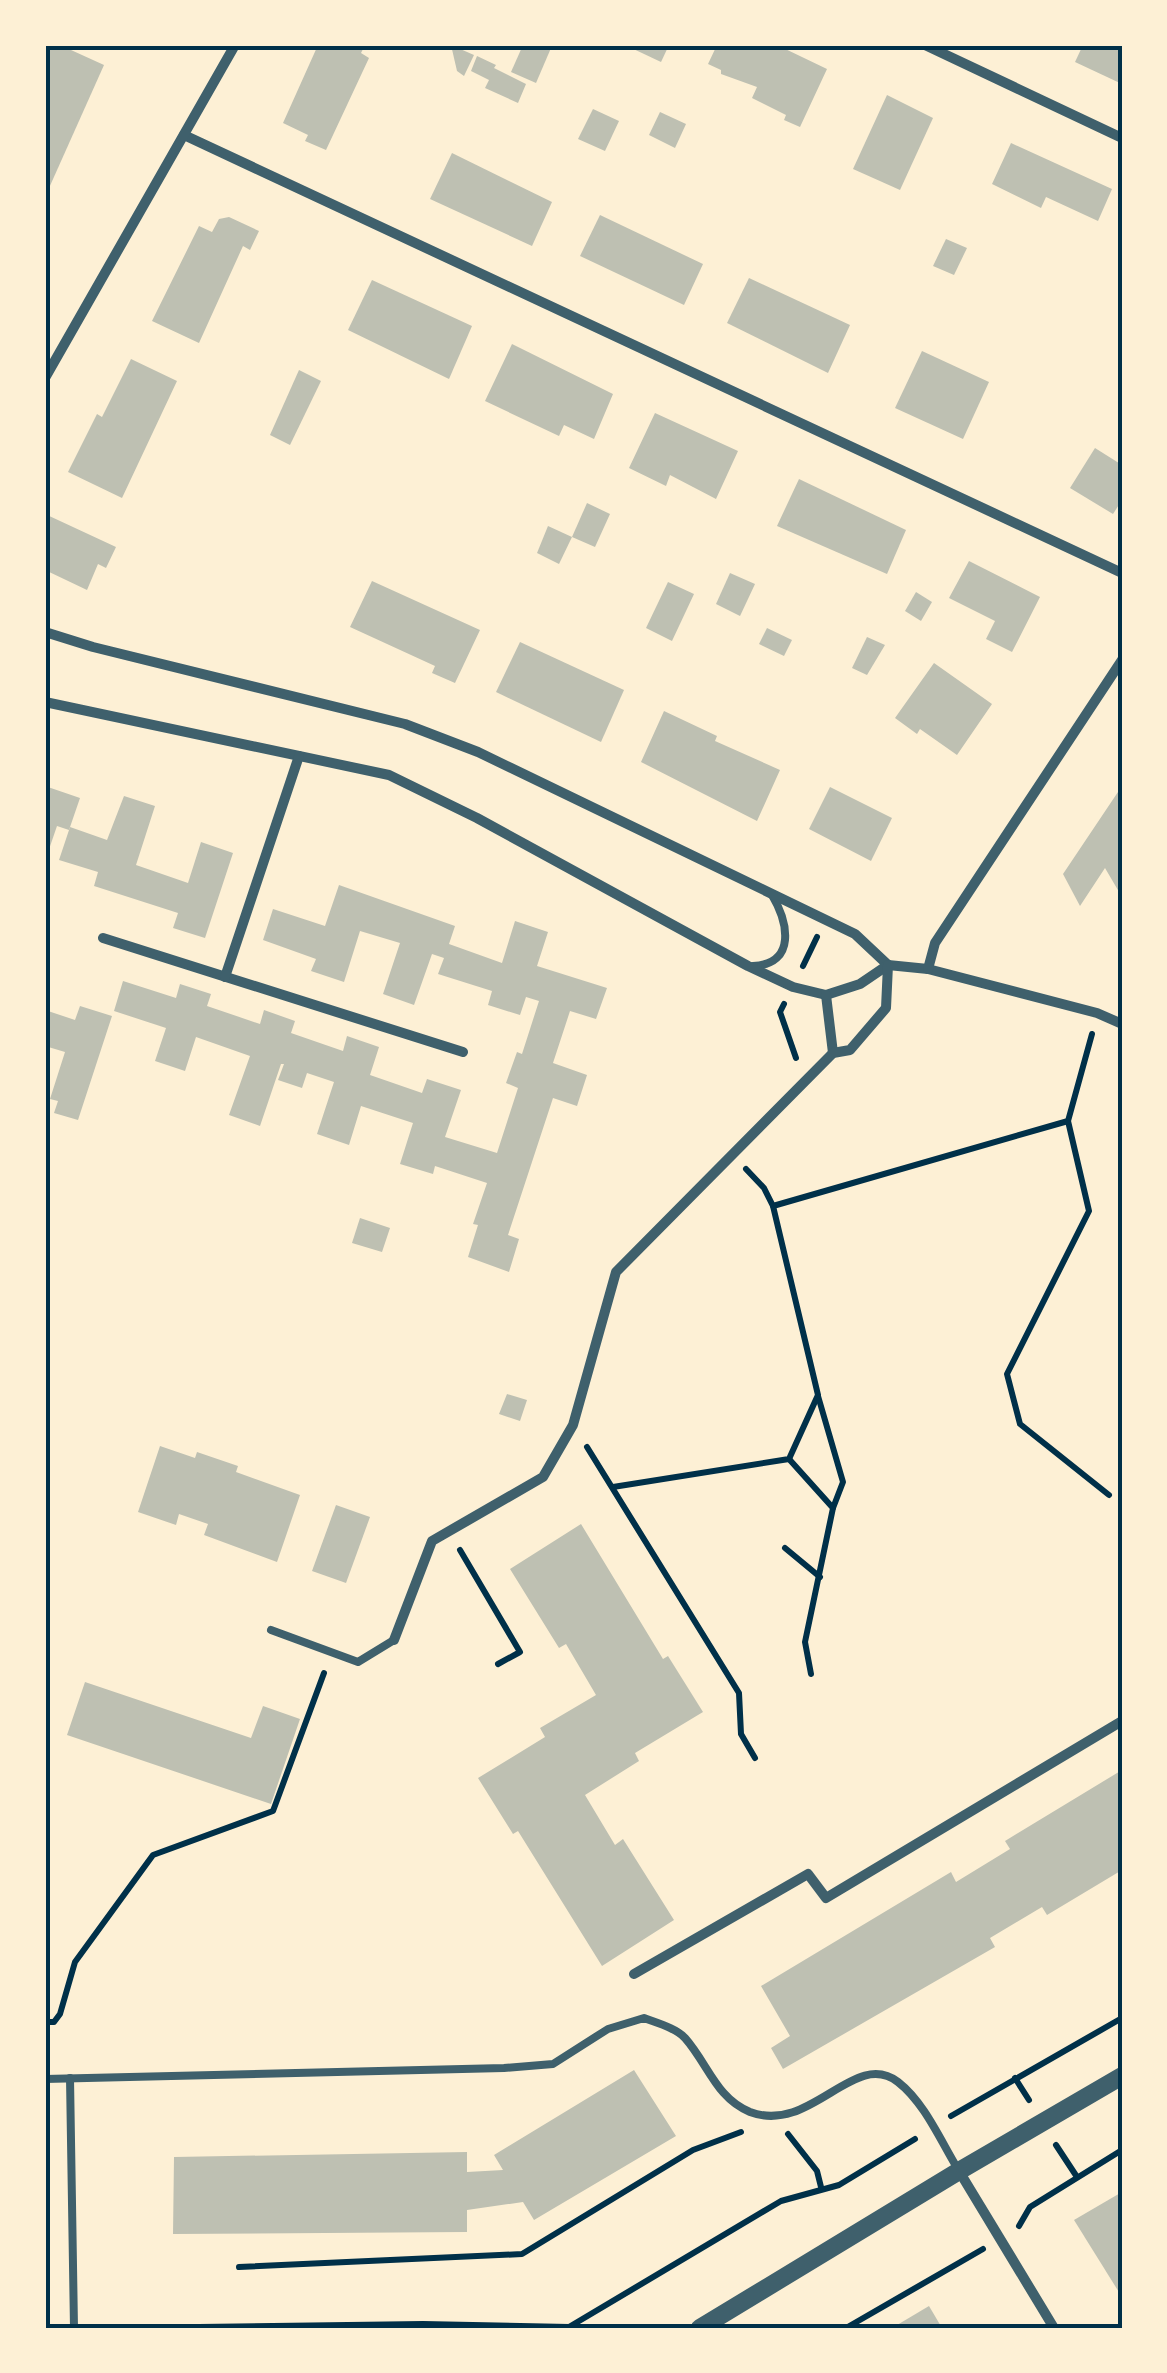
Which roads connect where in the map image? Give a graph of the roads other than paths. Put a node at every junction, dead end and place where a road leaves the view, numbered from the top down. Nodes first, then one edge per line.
1 (235, 45) edge
2 (925, 45) edge
3 (184, 135) junction
4 (1122, 138) edge
5 (45, 378) edge
6 (1122, 573) edge
7 (45, 632) edge
8 (1122, 660) edge
9 (45, 702) edge
10 (299, 756) junction
11 (772, 895) junction
12 (103, 938) dead end
13 (888, 965) junction
14 (748, 966) junction
15 (928, 969) junction
16 (225, 977) junction
17 (826, 995) junction
18 (1122, 1024) edge
19 (462, 1052) dead end
20 (832, 1053) junction
21 (271, 1630) dead end
22 (394, 1640) joint
23 (1122, 1721) edge
24 (634, 1974) dead end
25 (1122, 2076) edge
26 (70, 2078) junction
27 (45, 2079) edge
28 (959, 2171) junction
29 (74, 2328) edge
30 (700, 2328) edge
31 (1054, 2328) edge

1 - 3 street
2 - 4 street
3 - 5 street
3 - 6 street
7 - 11 street
8 - 15 street
9 - 10 street
10 - 14 street
10 - 16 street
11 - 13 street
11 - 14 lane
12 - 16 street
13 - 15 street
13 - 17 street
13 - 20 street
14 - 17 street
15 - 18 street
16 - 19 street
17 - 20 street
20 - 22 street
21 - 22 lane
23 - 24 street
25 - 28 street
26 - 27 lane
26 - 28 lane
26 - 29 lane
28 - 30 street
28 - 31 street

